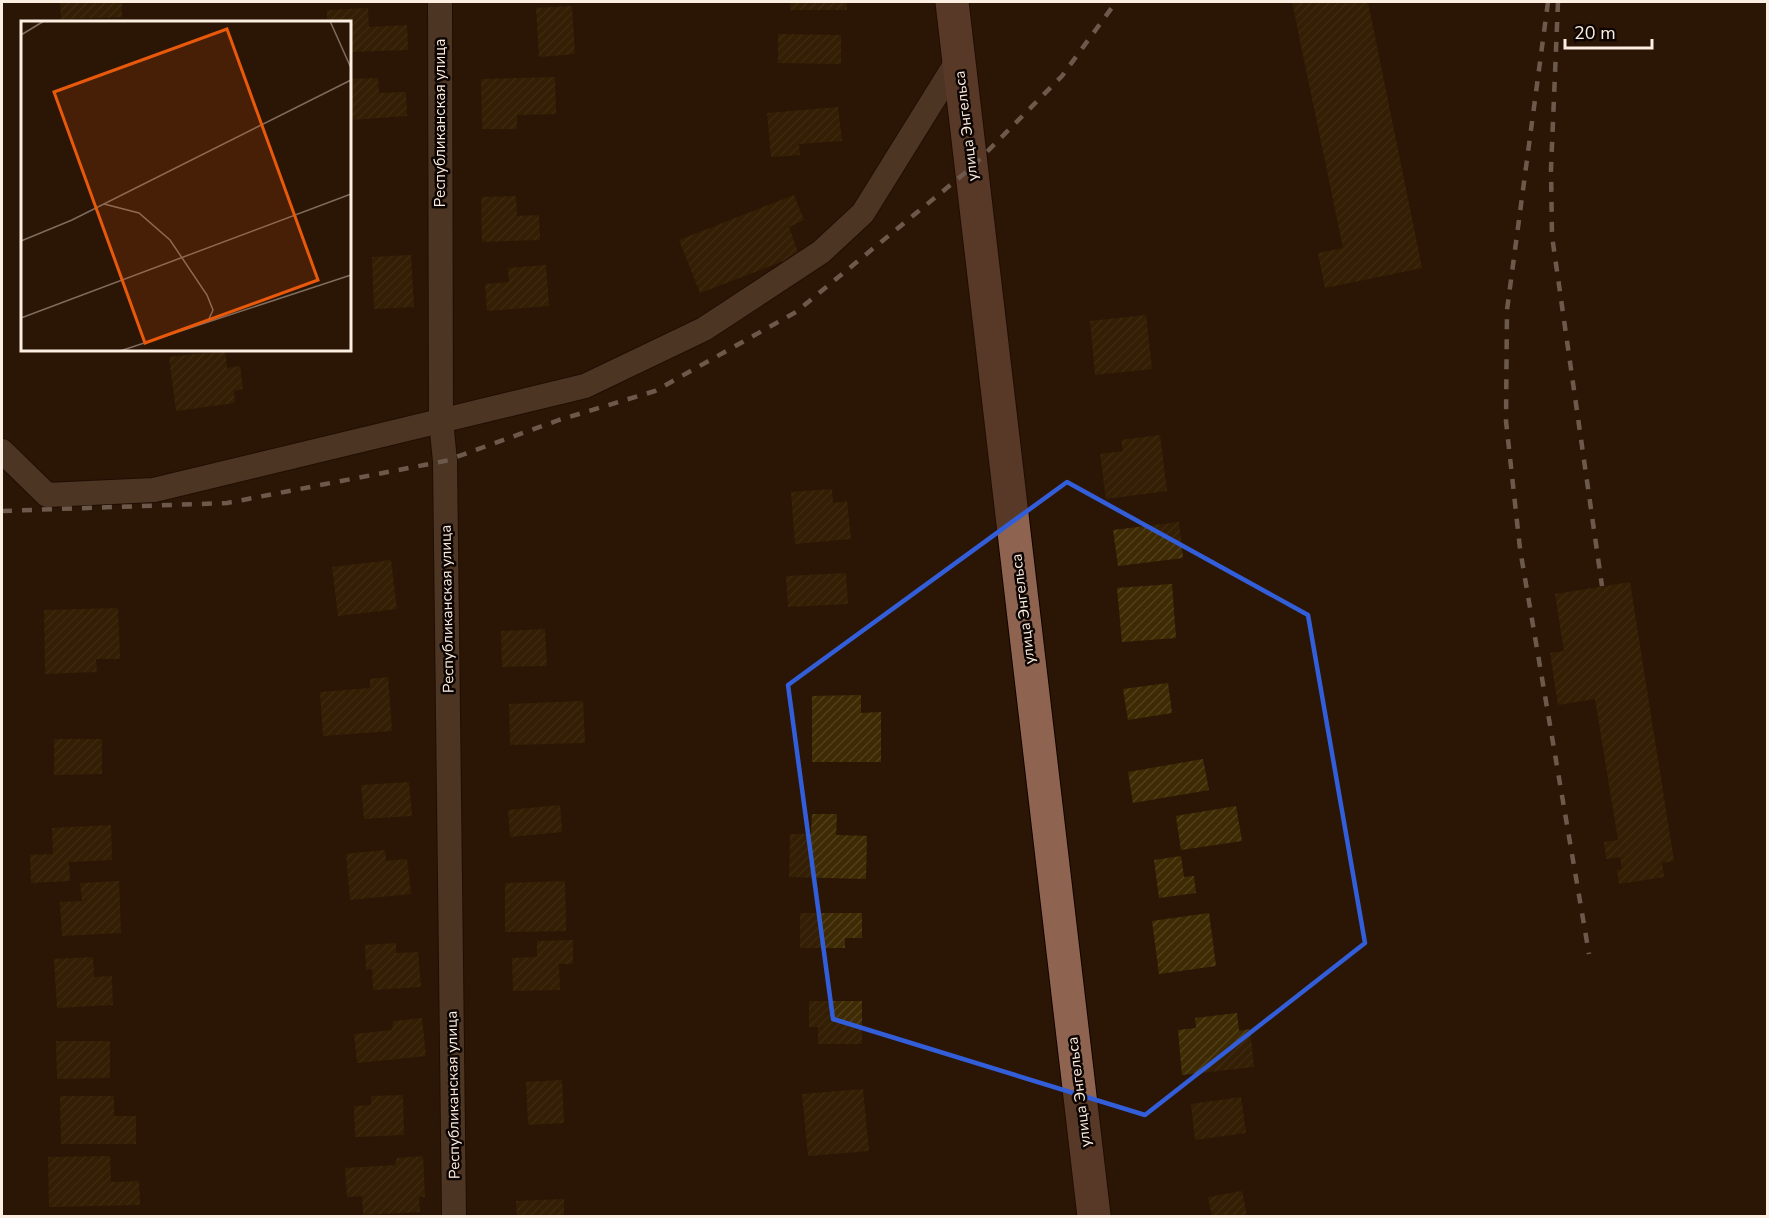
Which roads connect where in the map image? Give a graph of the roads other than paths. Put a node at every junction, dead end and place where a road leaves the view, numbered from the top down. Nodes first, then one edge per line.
1 (440, 2) edge
2 (952, 2) edge
3 (958, 60) junction
4 (441, 421) junction
5 (2, 451) edge
6 (454, 1216) edge
7 (1094, 1216) edge

1 - 4 street, Республиканская улица
2 - 3 street, улица Энгельса
3 - 4 street
3 - 7 street, улица Энгельса
4 - 5 street
4 - 6 street, Республиканская улица

